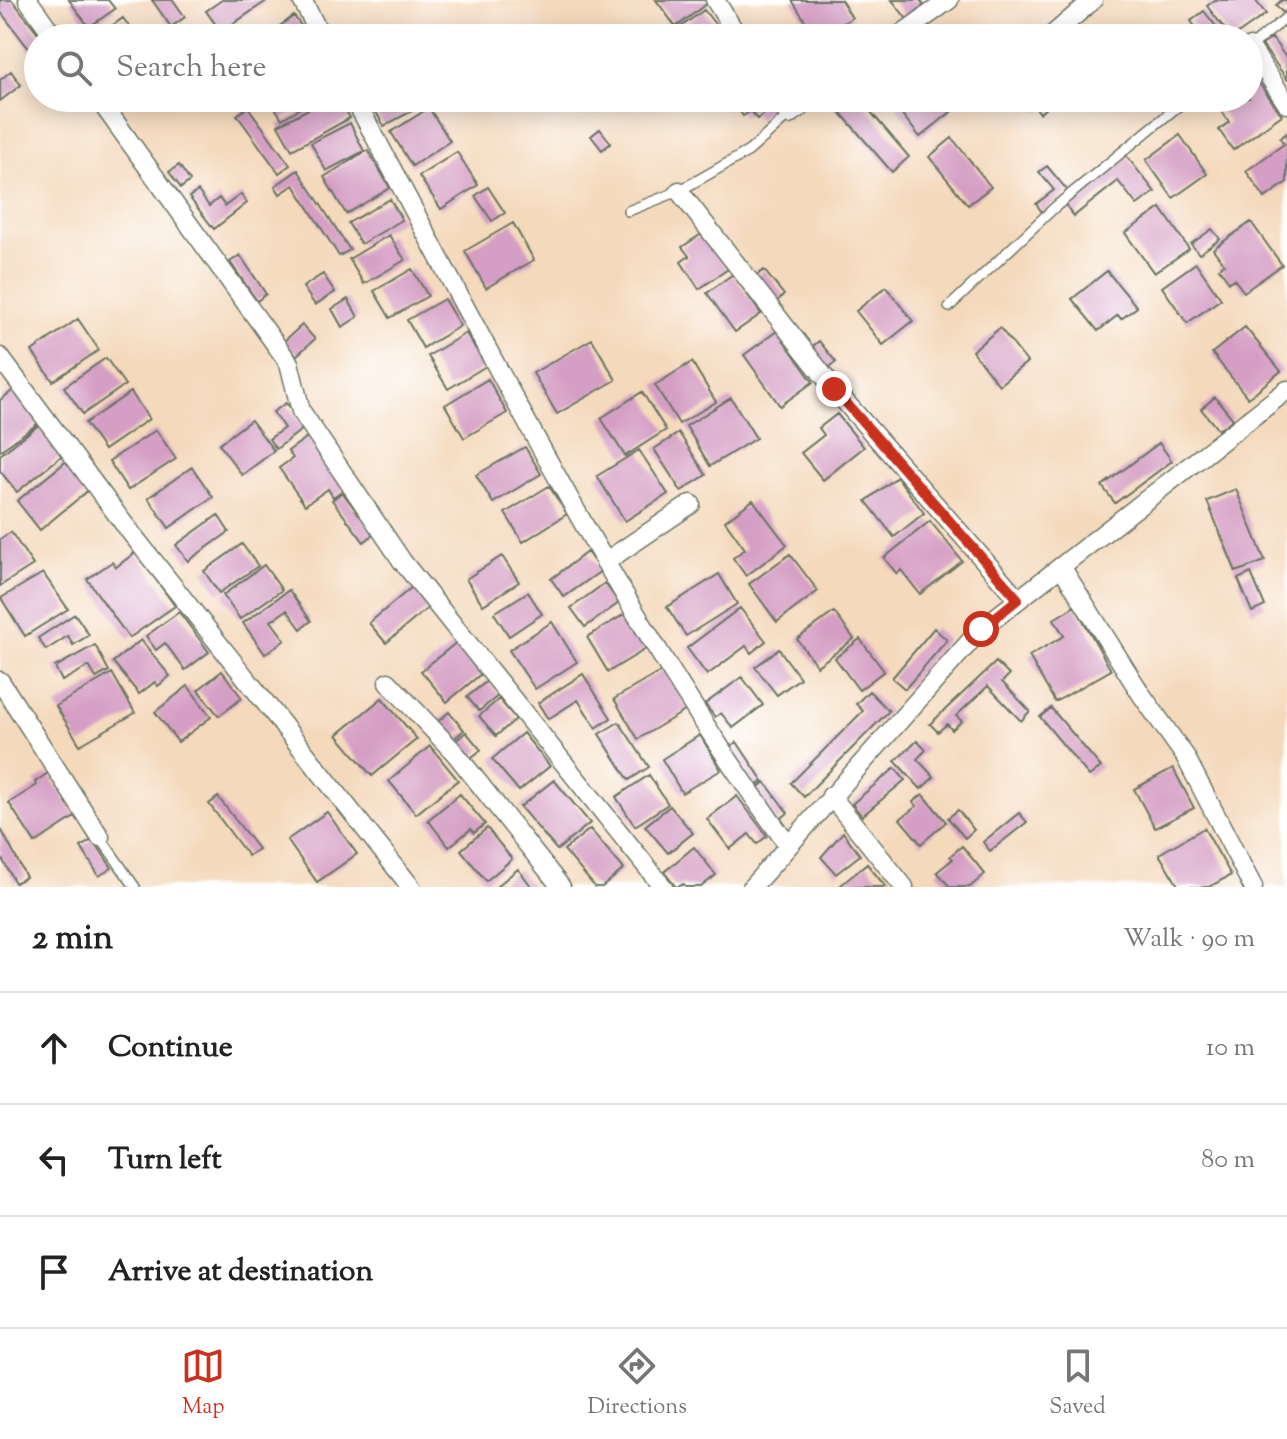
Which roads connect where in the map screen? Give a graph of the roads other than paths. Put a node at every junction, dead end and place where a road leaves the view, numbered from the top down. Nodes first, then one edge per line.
1 (28, 0) edge
2 (302, 0) edge
3 (715, 0) edge
4 (949, 0) edge
5 (1093, 0) edge
6 (1287, 17) edge
7 (45, 24) edge
8 (315, 24) edge
9 (730, 24) edge
10 (916, 24) edge
11 (1065, 24) edge
12 (1263, 36) edge
13 (1263, 67) edge
14 (1287, 104) edge
15 (108, 112) edge
16 (362, 112) edge
17 (787, 112) edge
18 (793, 112) edge
19 (1171, 112) edge
20 (789, 115) junction
21 (679, 191) junction
22 (628, 211) dead end
23 (949, 307) dead end
24 (0, 357) edge
25 (1287, 390) edge
26 (691, 504) dead end
27 (605, 562) junction
28 (1062, 568) junction
29 (1018, 599) junction
30 (0, 681) edge
31 (388, 682) dead end
32 (831, 796) junction
33 (100, 837) joint
34 (788, 845) junction
35 (135, 887) edge
36 (411, 887) edge
37 (561, 887) edge
38 (663, 887) edge
39 (752, 887) edge
40 (904, 887) edge
41 (1253, 887) edge

1 - 7 street
2 - 8 street
3 - 9 street
4 - 10 street
5 - 11 street
6 - 12 lane
13 - 14 street
15 - 38 street
16 - 27 street
17 - 20 street
18 - 20 street
19 - 23 lane
20 - 21 lane
21 - 22 lane
21 - 29 street
24 - 36 street
25 - 28 street
26 - 27 street
27 - 34 street
28 - 29 street
28 - 41 street
29 - 32 street
30 - 33 street
31 - 37 street
32 - 34 street
32 - 40 street
33 - 35 lane
34 - 39 street

